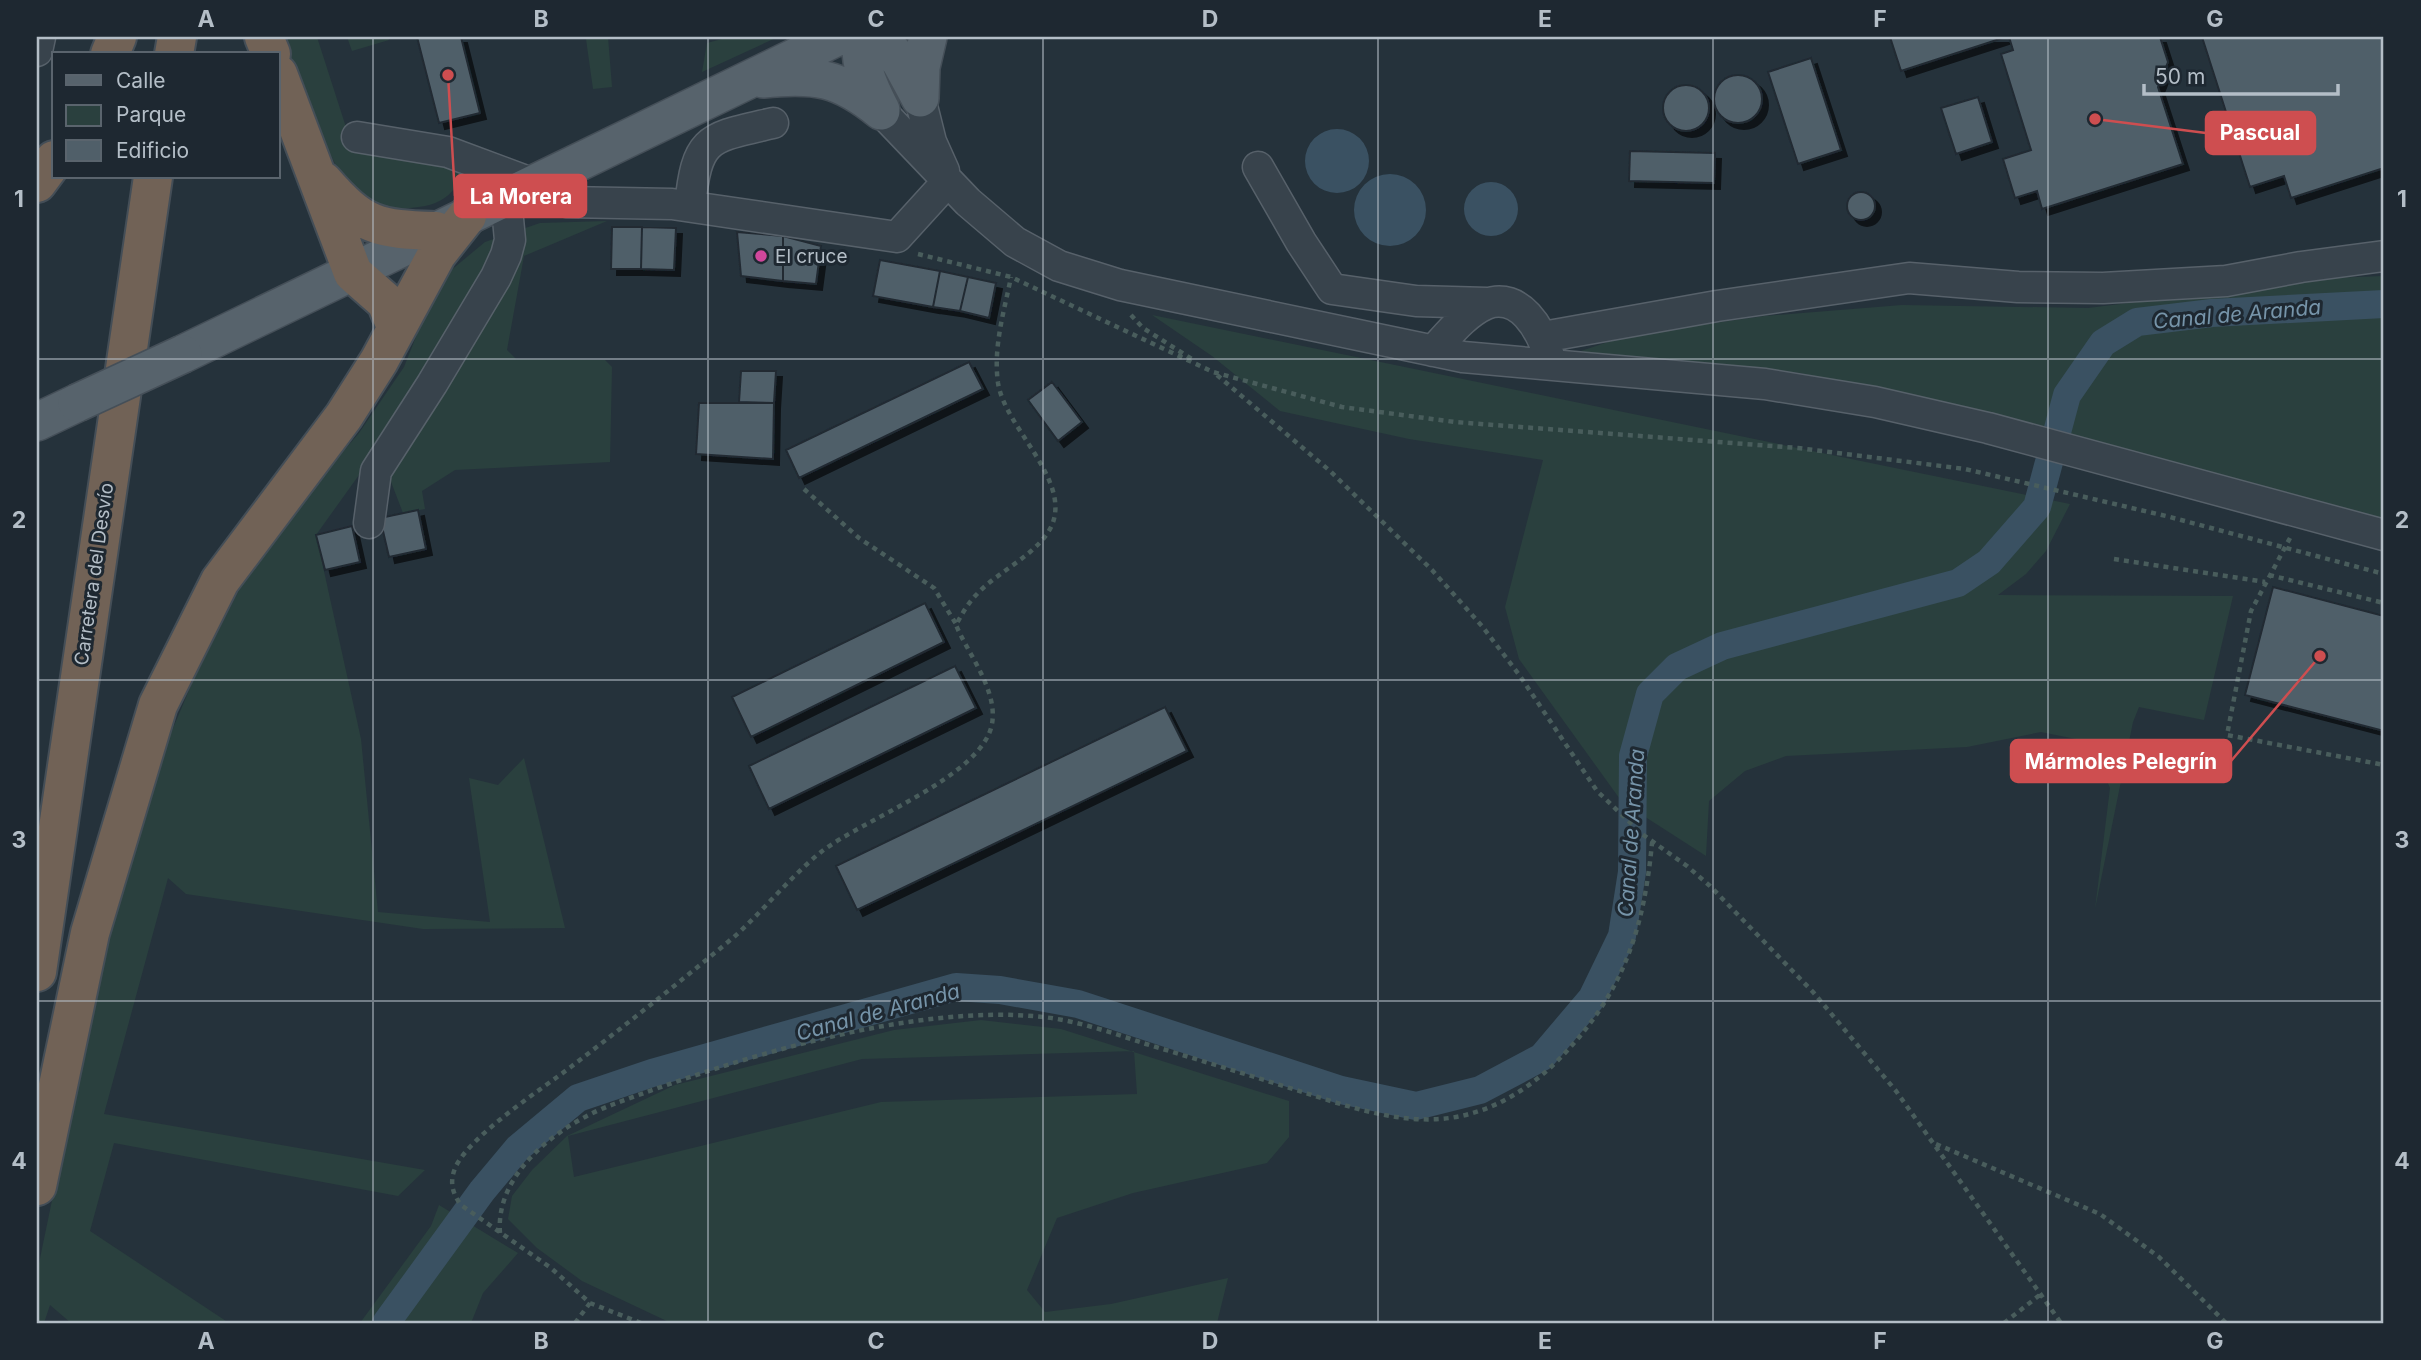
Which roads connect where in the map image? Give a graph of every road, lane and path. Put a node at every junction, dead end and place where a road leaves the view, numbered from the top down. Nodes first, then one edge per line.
1 (40, 37) edge
2 (837, 37) edge
3 (861, 37) edge
4 (879, 37) edge
5 (929, 37) edge
6 (37, 51) edge
7 (280, 79) edge
8 (748, 80) junction
9 (920, 98) junction
10 (881, 111) junction
11 (773, 122) dead end
12 (357, 137) dead end
13 (52, 163) edge
14 (1258, 167) dead end
15 (315, 172) junction
16 (153, 178) edge
17 (948, 181) junction
18 (37, 183) edge
19 (520, 191) junction
20 (566, 202) dead end
21 (690, 206) junction
22 (452, 224) junction
23 (913, 253) dead end
24 (2384, 256) edge
25 (353, 273) junction
26 (1011, 277) junction
27 (1119, 285) junction
28 (1487, 303) junction
29 (396, 327) junction
30 (1543, 337) junction
31 (1433, 351) junction
32 (1552, 366) junction
33 (1213, 372) junction
34 (37, 422) edge
35 (804, 489) dead end
36 (2302, 513) junction
37 (369, 523) dead end
38 (2384, 535) edge
39 (2286, 548) junction
40 (2114, 559) dead end
41 (2384, 574) edge
42 (2269, 575) junction
43 (2264, 582) junction
44 (2384, 603) edge
45 (956, 625) junction
46 (2384, 765) edge
47 (1652, 843) junction
48 (37, 972) edge
49 (1935, 1143) junction
50 (37, 1186) edge
51 (500, 1233) junction
52 (2041, 1294) junction
53 (590, 1303) junction
54 (575, 1323) edge
55 (641, 1323) edge
56 (2004, 1323) edge
57 (2061, 1323) edge
58 (2226, 1323) edge

1 - 6 street
2 - 8 main road
3 - 10 main road
4 - 9 main road
5 - 9 main road
7 - 15 highway
8 - 10 main road
8 - 19 main road
9 - 17 street
10 - 17 street
11 - 21 street
12 - 19 street
13 - 18 highway
14 - 28 street
15 - 22 highway
15 - 25 highway
16 - 48 highway, Carretera del Desvío
17 - 21 street
17 - 27 street
19 - 22 main road
19 - 37 street
20 - 21 street
22 - 25 main road
22 - 29 highway
23 - 26 path
24 - 30 street
25 - 29 highway
25 - 34 main road, bridge
26 - 33 path
26 - 45 path
27 - 31 street
27 - 33 path
28 - 30 street
28 - 31 street
29 - 50 highway
30 - 32 street
31 - 32 street
32 - 36 street
33 - 39 path
33 - 47 path
35 - 45 path
36 - 38 street
36 - 39 path
39 - 41 path
39 - 42 path
40 - 43 path
42 - 43 path
42 - 44 path
43 - 46 path
45 - 51 path
47 - 49 path
47 - 51 path
49 - 52 path
49 - 58 path
51 - 53 path
52 - 56 path
52 - 57 path
53 - 54 path
53 - 55 path

